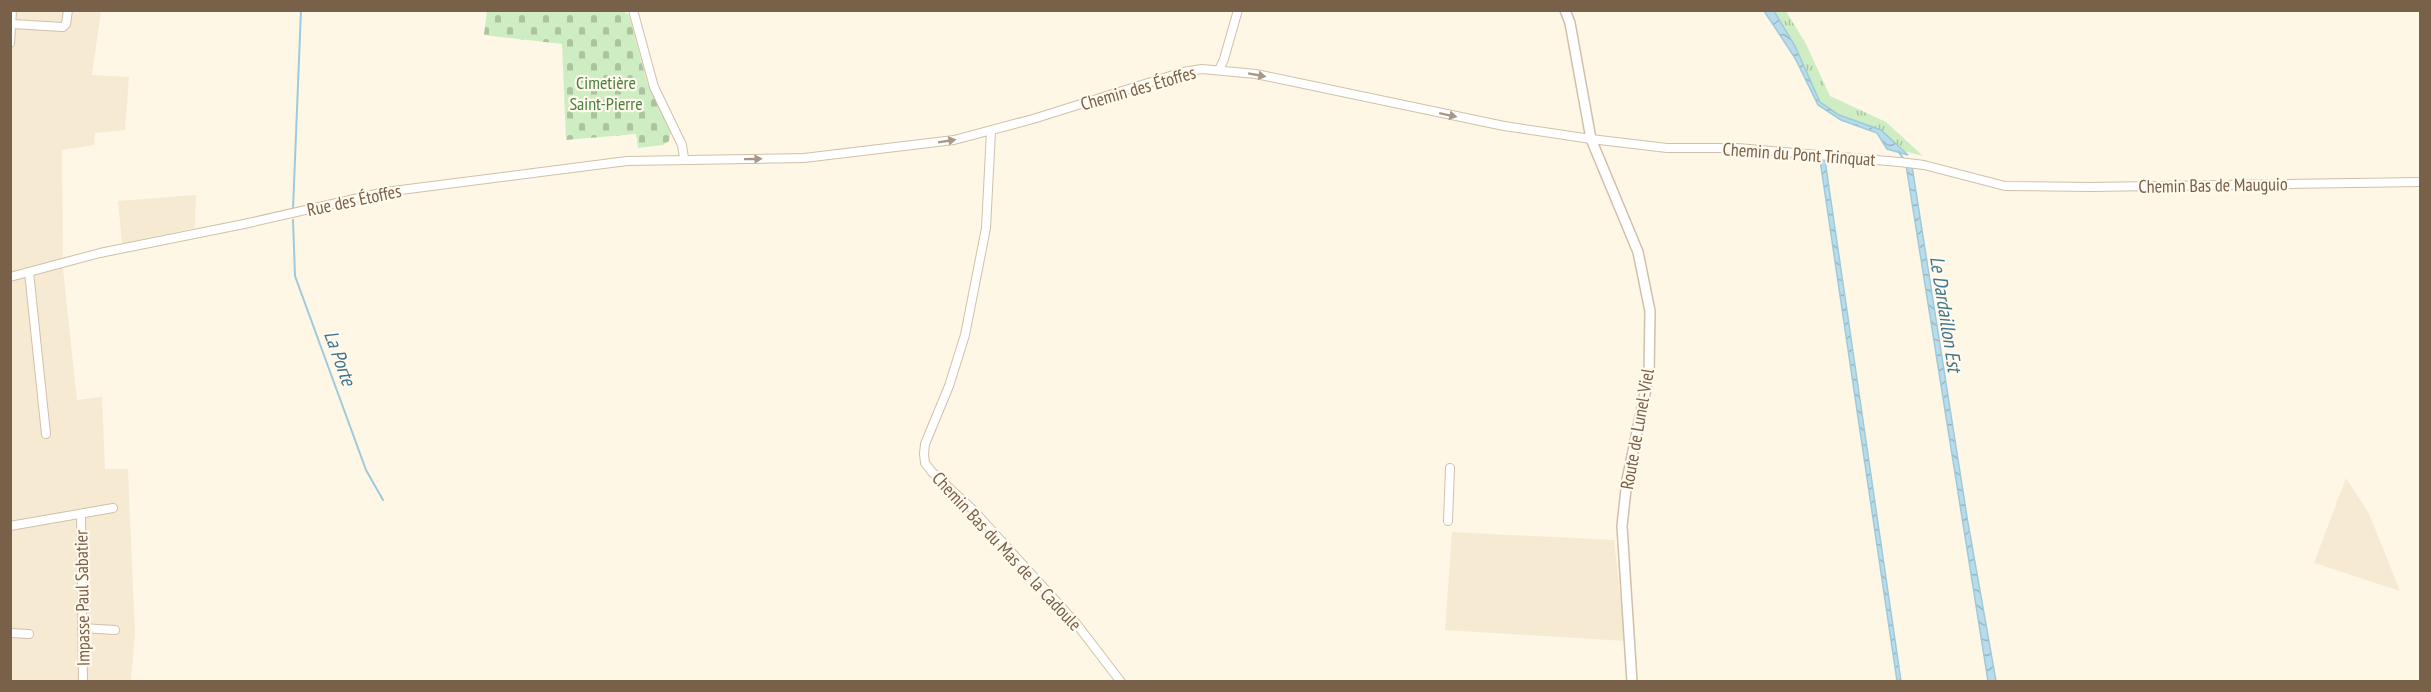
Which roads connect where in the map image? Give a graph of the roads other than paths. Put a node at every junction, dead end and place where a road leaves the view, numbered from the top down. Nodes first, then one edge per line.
1 (12, 10) edge
2 (68, 10) edge
3 (633, 10) edge
4 (1238, 10) edge
5 (1565, 10) edge
6 (12, 24) edge
7 (10, 43) edge
8 (1219, 70) junction
9 (991, 131) junction
10 (1591, 139) junction
11 (684, 158) junction
12 (2421, 182) edge
13 (2005, 186) joint
14 (29, 272) junction
15 (10, 277) edge
16 (46, 434) dead end
17 (1450, 468) dead end
18 (113, 508) dead end
19 (81, 514) junction
20 (1448, 521) dead end
21 (10, 526) edge
22 (82, 628) junction
23 (116, 630) dead end
24 (10, 633) edge
25 (28, 634) dead end
26 (83, 681) edge
27 (1121, 681) edge
28 (1632, 681) edge

1 - 6 street
2 - 6 street
3 - 11 street
4 - 8 street
5 - 10 street, Route de Lunel-Viel
6 - 7 street
8 - 9 street, Chemin des Étoffes
8 -> 10 street, Chemin des Étoffes
11 -> 9 street, Chemin des Étoffes
9 - 27 street, Chemin Bas du Mas de la Cadoule
10 - 13 street, Chemin du Pont Trinquat
10 - 28 street, Route de Lunel-Viel
11 - 14 street, Rue des Étoffes
12 - 13 street, Chemin Bas de Mauguio
14 - 15 street, Rue des Étoffes
14 - 16 street
17 - 20 street
18 - 19 street
19 - 21 street
19 - 22 street, Impasse Paul Sabatier
22 - 23 street
22 - 26 street, Impasse Paul Sabatier
24 - 25 street

